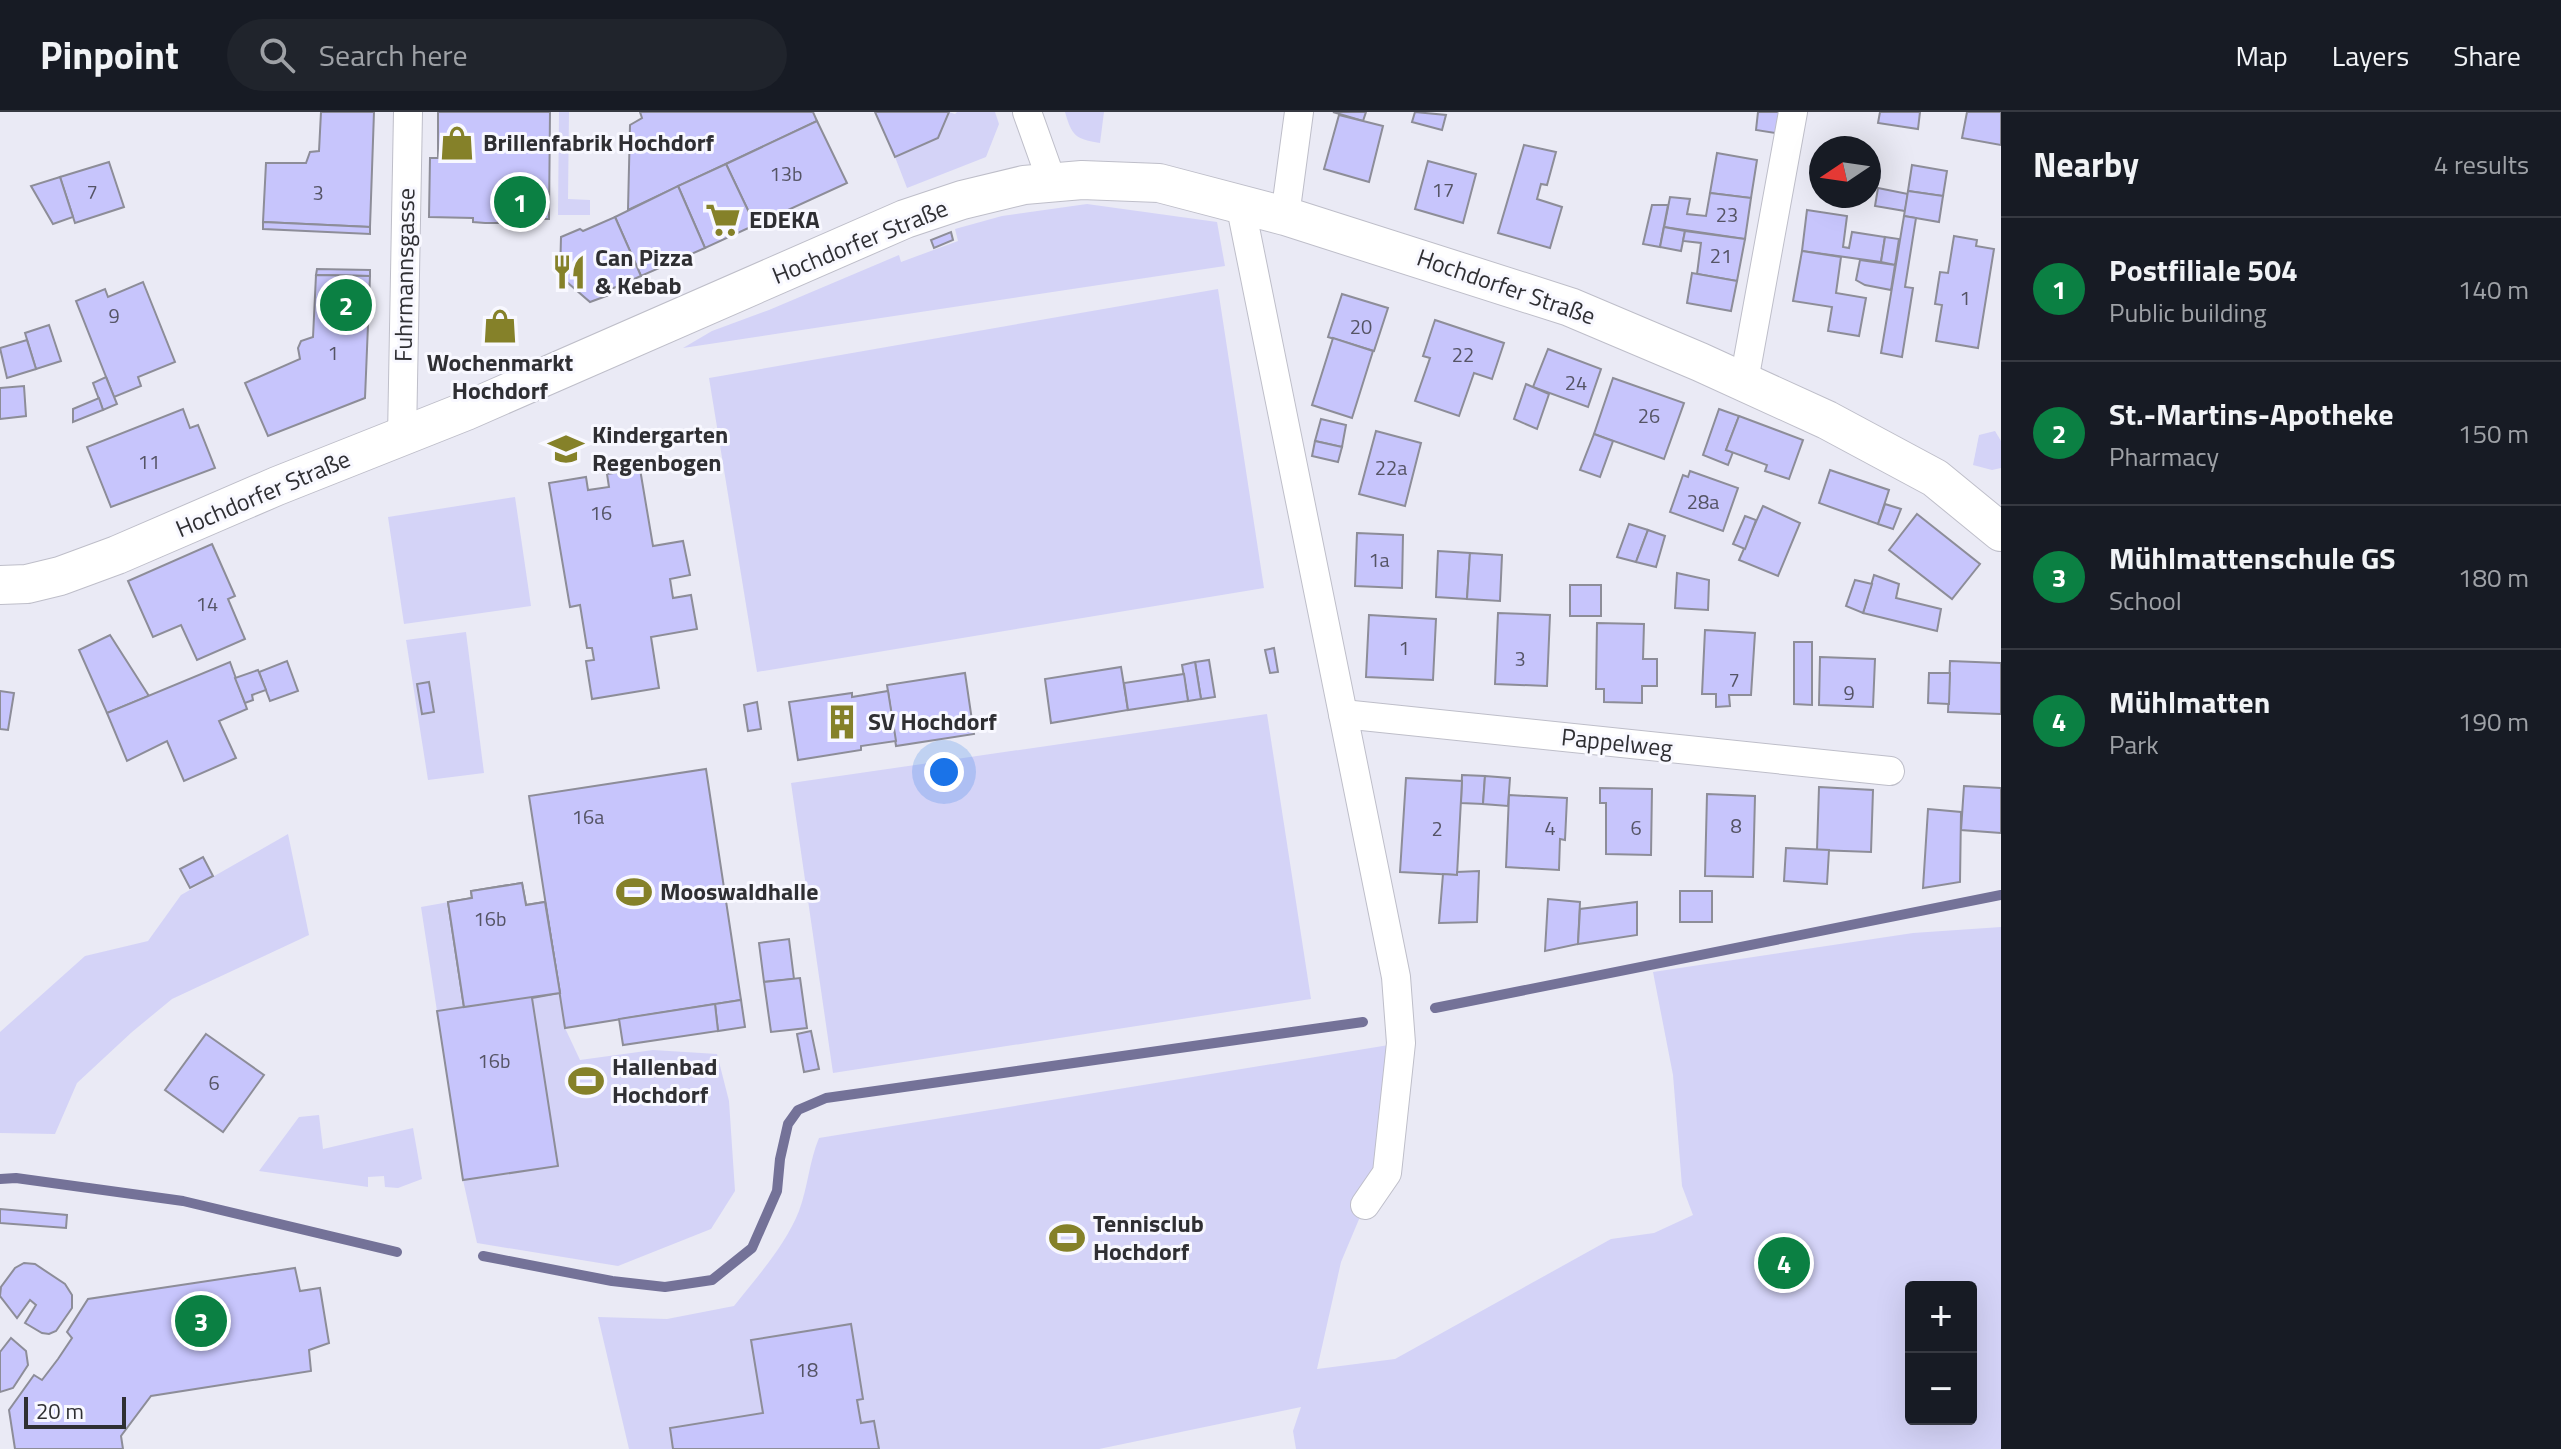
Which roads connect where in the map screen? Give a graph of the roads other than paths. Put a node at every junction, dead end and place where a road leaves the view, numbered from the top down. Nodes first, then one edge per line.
1 (408, 112) edge
2 (1027, 112) edge
3 (1299, 112) edge
4 (1793, 112) edge
5 (1052, 182) junction
6 (1240, 203) junction
7 (1285, 216) junction
8 (1744, 381) junction
9 (402, 437) junction
10 (2001, 532) edge
11 (0, 585) edge
12 (1343, 714) junction
13 (1890, 771) dead end
14 (1365, 1205) dead end

1 - 9 street, Fuhrmannsgasse
2 - 5 street
3 - 7 street
4 - 8 street
5 - 6 street, Hochdorfer Straße
5 - 9 street, Hochdorfer Straße
6 - 7 street, Hochdorfer Straße
6 - 12 street
7 - 8 street, Hochdorfer Straße
8 - 10 street, Hochdorfer Straße
9 - 11 street, Hochdorfer Straße
12 - 13 street, Pappelweg
12 - 14 street

